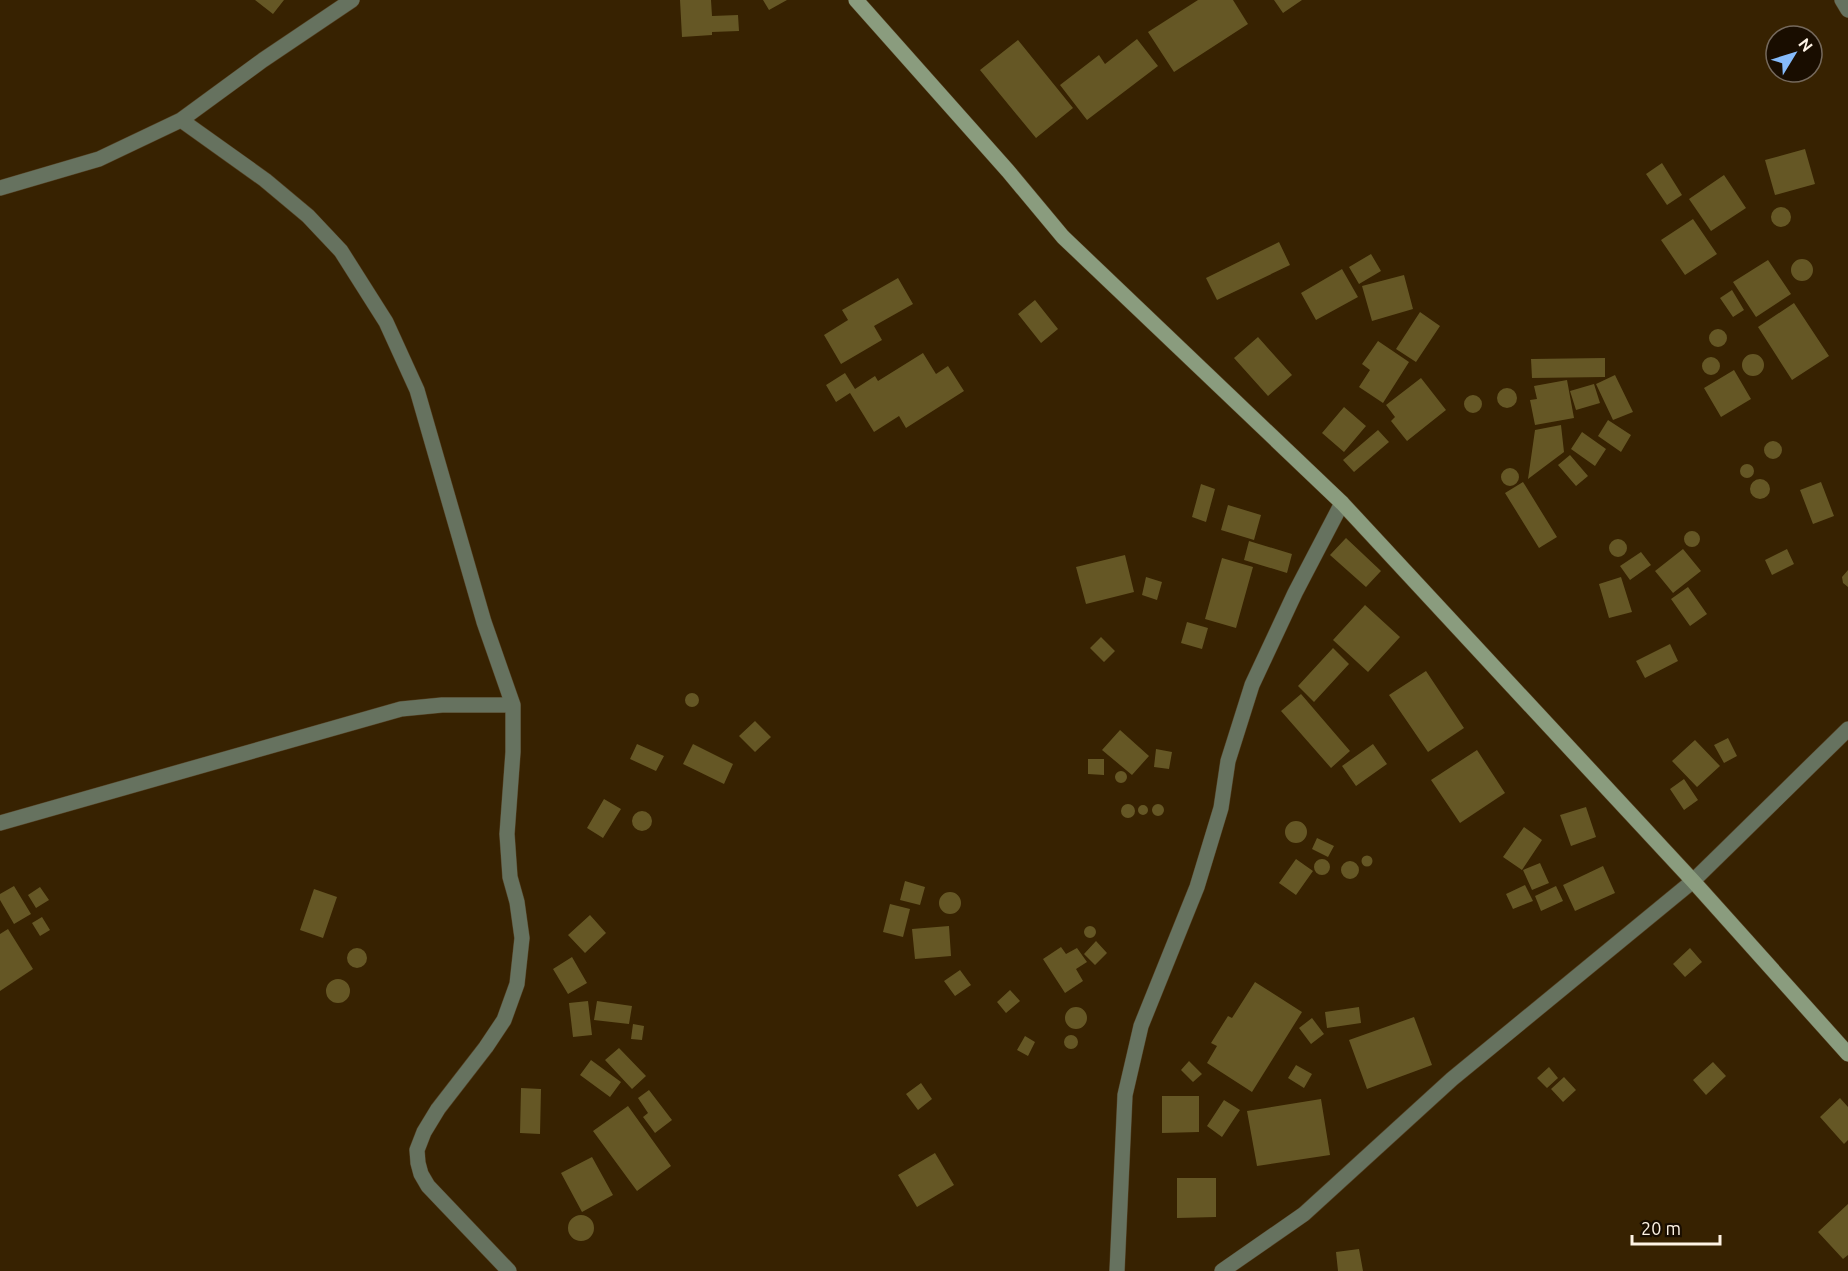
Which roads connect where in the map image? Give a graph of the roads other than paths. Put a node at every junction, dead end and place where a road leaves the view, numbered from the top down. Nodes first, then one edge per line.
1 (352, 0) edge
2 (856, 0) edge
3 (1842, 0) edge
4 (1848, 10) edge
5 (182, 120) junction
6 (0, 188) edge
7 (1342, 503) junction
8 (513, 705) junction
9 (1848, 729) edge
10 (0, 823) edge
11 (1693, 881) junction
12 (1848, 1054) edge
13 (509, 1271) edge
14 (1117, 1271) edge
15 (1222, 1271) edge

1 - 5 street
2 - 7 main road
3 - 4 street
5 - 6 street
5 - 8 street
7 - 11 main road
7 - 14 street
8 - 10 street
8 - 13 street
9 - 11 street
11 - 12 main road
11 - 15 street

